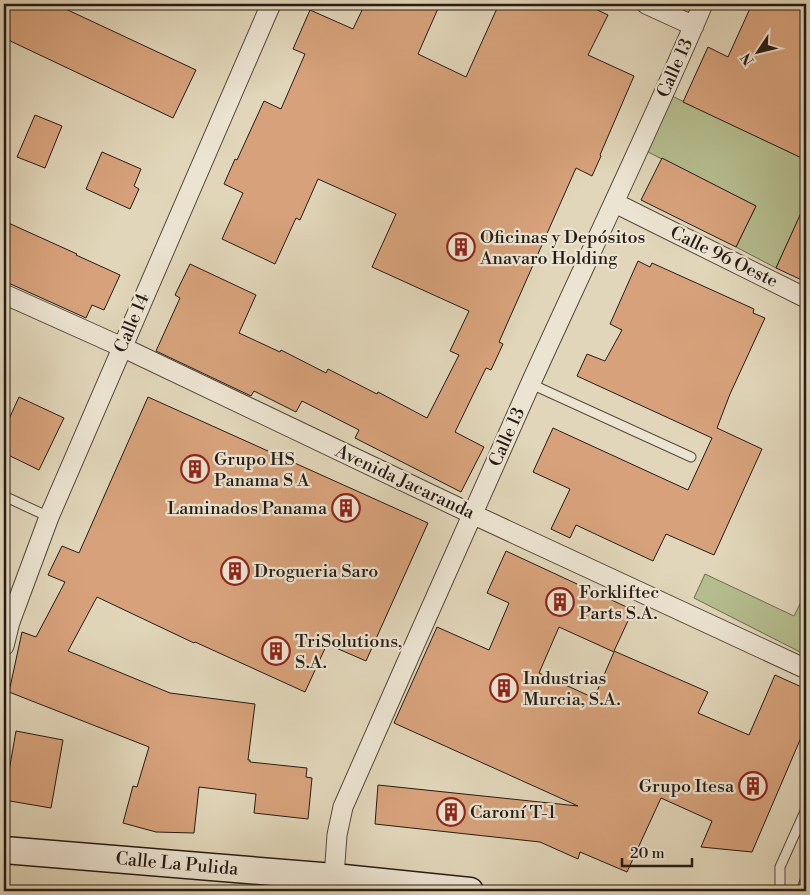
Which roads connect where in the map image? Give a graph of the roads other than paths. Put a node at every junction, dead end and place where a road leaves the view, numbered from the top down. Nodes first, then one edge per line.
1 (271, 4) edge
2 (646, 4) edge
3 (703, 4) edge
4 (694, 26) junction
5 (615, 203) junction
6 (4, 294) edge
7 (806, 298) edge
8 (122, 347) junction
9 (531, 384) junction
10 (691, 457) dead end
11 (4, 496) edge
12 (472, 514) junction
13 (49, 517) junction
14 (4, 646) edge
15 (806, 669) edge
16 (806, 809) edge
17 (4, 850) edge
18 (806, 878) edge
19 (333, 884) edge
20 (470, 891) edge
21 (779, 891) edge
22 (801, 891) edge

1 - 8 street, Calle 14
2 - 4 street
3 - 4 street, Calle 13
4 - 5 street, Calle 13
5 - 7 street, Calle 96 Oeste
5 - 9 street, Calle 13
6 - 8 street, Avenida Jacaranda
8 - 12 street, Avenida Jacaranda
8 - 13 street, Calle 14
9 - 10 lane
9 - 12 street, Calle 13
11 - 13 lane
12 - 15 street, Avenida Jacaranda
12 - 19 street, Calle 13
13 - 14 street, Calle 14
16 - 21 lane
17 - 19 main road, Calle La Pulida
18 - 22 lane
19 - 20 main road, Calle La Pulida

